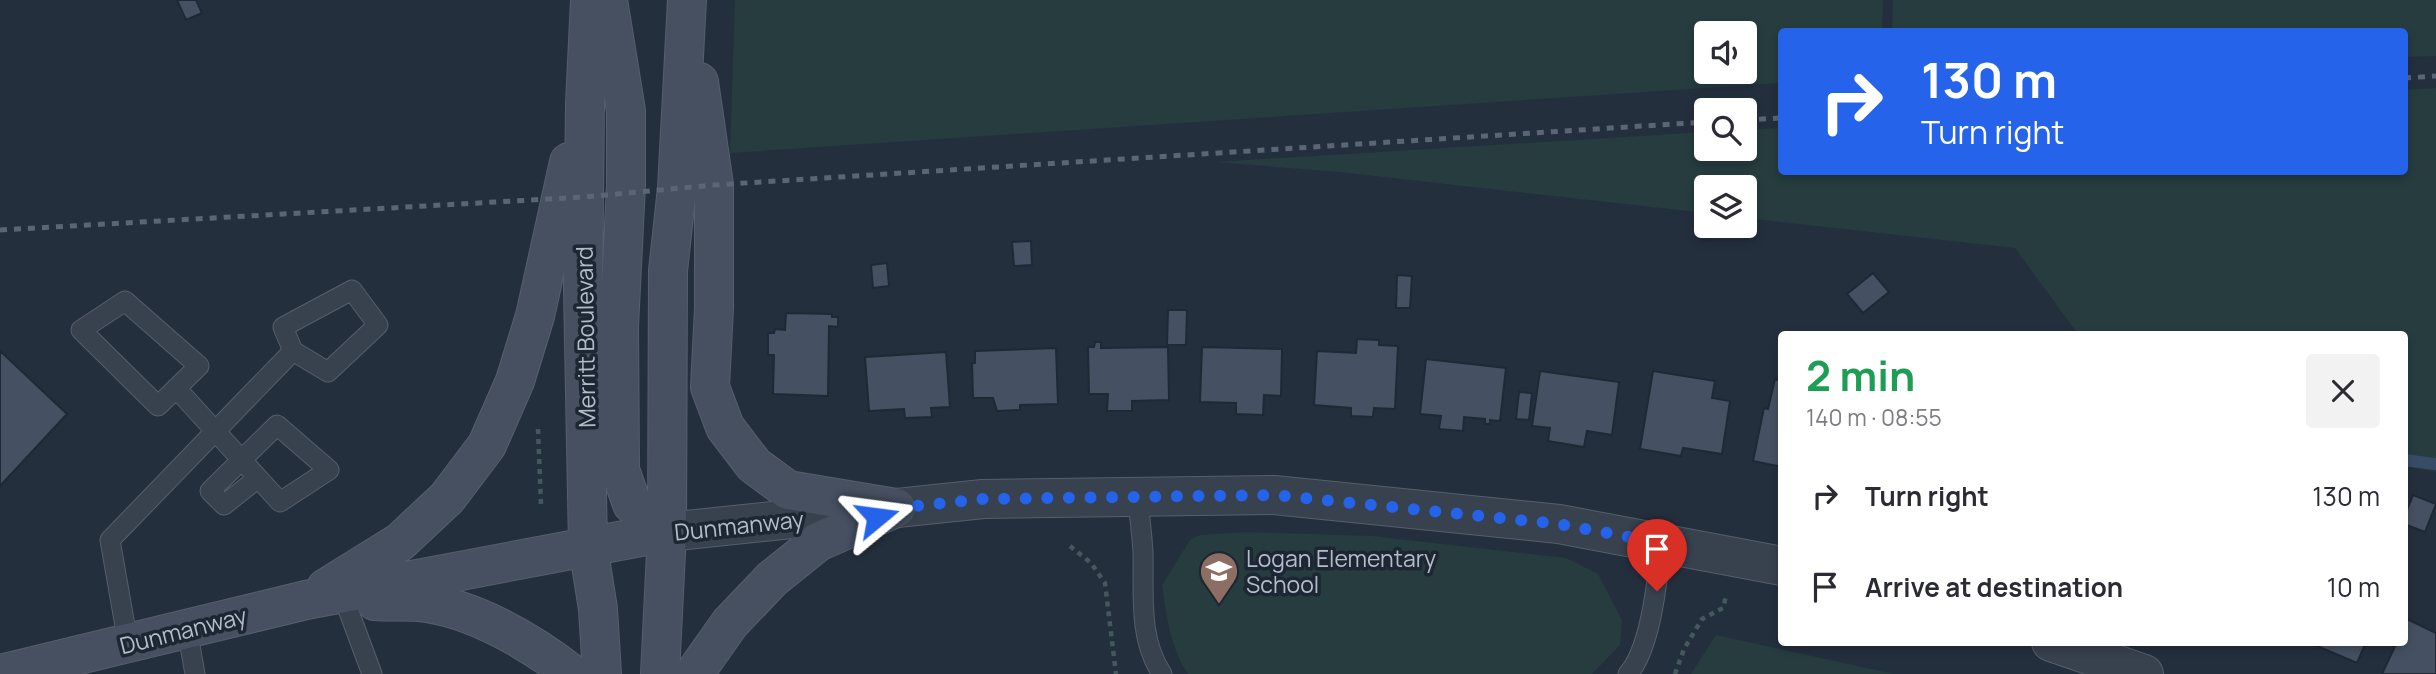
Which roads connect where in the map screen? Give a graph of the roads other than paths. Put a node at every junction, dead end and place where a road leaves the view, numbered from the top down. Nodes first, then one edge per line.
1 (590, 0) edge
2 (608, 0) edge
3 (687, 0) edge
4 (584, 104) junction
5 (293, 351) junction
6 (176, 388) junction
7 (215, 431) junction
8 (242, 460) junction
9 (258, 478) junction
10 (1138, 497) junction
11 (896, 508) junction
12 (667, 532) junction
13 (1661, 543) junction
14 (587, 546) junction
15 (1778, 565) edge
16 (306, 600) junction
17 (345, 601) junction
18 (187, 629) junction
19 (128, 643) junction
20 (2062, 646) edge
21 (53, 668) edge
22 (0, 674) edge
23 (195, 674) edge
24 (372, 674) edge
25 (572, 674) edge
26 (602, 674) edge
27 (660, 674) edge
28 (694, 674) edge
29 (1162, 674) edge
30 (1628, 674) edge
31 (2144, 674) edge

1 - 4 main road, Merritt Boulevard
2 - 12 main road
3 - 11 main road
3 - 12 main road
4 - 14 main road, Merritt Boulevard
4 - 16 main road
5 - 5 lane
5 - 7 lane
6 - 6 lane
6 - 7 lane
7 - 8 lane
7 - 19 lane
8 - 9 lane
8 - 9 lane
8 - 9 lane
10 - 11 street, Dunmanway
10 - 13 street, Dunmanway
10 - 29 lane
11 - 12 street, Dunmanway
11 - 28 main road
12 - 14 main road, Dunmanway
12 - 27 main road
13 - 15 street, Dunmanway
13 - 30 lane
14 - 16 main road, Dunmanway
14 - 26 main road, Merritt Boulevard
16 - 17 main road
16 - 18 main road, Dunmanway
17 - 24 lane
17 - 25 main road
18 - 19 main road, Dunmanway
18 - 23 lane
19 - 21 main road, Dunmanway
20 - 31 street
21 - 22 main road, Dunmanway

